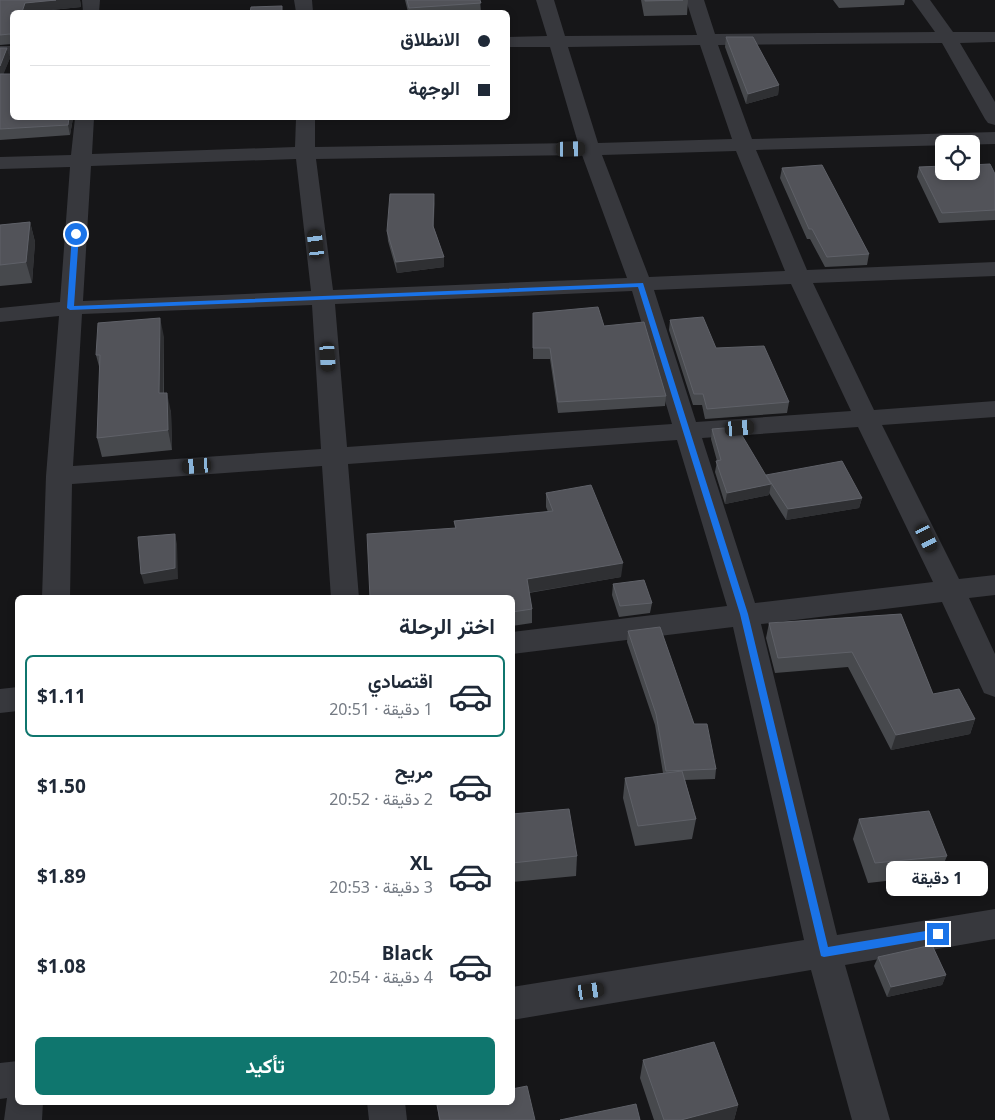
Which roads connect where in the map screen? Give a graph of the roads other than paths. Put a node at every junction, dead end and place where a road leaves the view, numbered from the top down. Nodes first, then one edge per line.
1 (545, 0) edge
2 (695, 0) edge
3 (922, 0) edge
4 (995, 37) edge
5 (706, 38) junction
6 (948, 38) junction
7 (559, 41) junction
8 (510, 42) edge
9 (995, 119) edge
10 (84, 120) edge
11 (306, 120) edge
12 (995, 138) edge
13 (742, 145) junction
14 (590, 149) junction
15 (305, 153) junction
16 (81, 160) junction
17 (0, 163) edge
18 (995, 268) edge
19 (800, 278) junction
20 (641, 285) junction
21 (323, 298) junction
22 (70, 308) junction
23 (0, 315) edge
24 (995, 410) edge
25 (868, 418) junction
26 (686, 433) junction
27 (336, 455) junction
28 (59, 476) junction
29 (995, 585) edge
30 (952, 590) junction
31 (56, 595) edge
32 (345, 595) edge
33 (744, 614) junction
34 (515, 643) edge
35 (995, 684) edge
36 (15, 699) edge
37 (0, 701) edge
38 (995, 924) edge
39 (824, 953) junction
40 (515, 1004) edge
41 (15, 1079) edge
42 (0, 1081) edge
43 (24, 1105) edge
44 (386, 1105) edge
45 (23, 1120) edge
46 (388, 1120) edge
47 (872, 1120) edge

1 - 7 street
2 - 5 street
3 - 6 street
4 - 6 street
5 - 6 street
5 - 7 street
5 - 13 street
6 - 9 street
7 - 8 street
7 - 14 street
10 - 16 street
11 - 15 street
12 - 13 street
13 - 14 street
13 - 19 street
14 - 15 street
14 - 20 street
15 - 16 street
15 - 21 street
16 - 17 street
16 - 22 street
18 - 19 street
19 - 20 street
19 - 25 street
20 - 21 street
20 - 26 street
21 - 22 street
21 - 27 street
22 - 23 street
22 - 28 street
24 - 25 street
25 - 26 street
25 - 30 street
26 - 27 street
26 - 33 street
27 - 28 street
27 - 32 street
28 - 31 street
29 - 30 street
30 - 33 street
30 - 35 street
33 - 34 street
33 - 39 street
36 - 37 street
38 - 39 street
39 - 40 street
39 - 47 street
41 - 42 street
43 - 45 street
44 - 46 street

